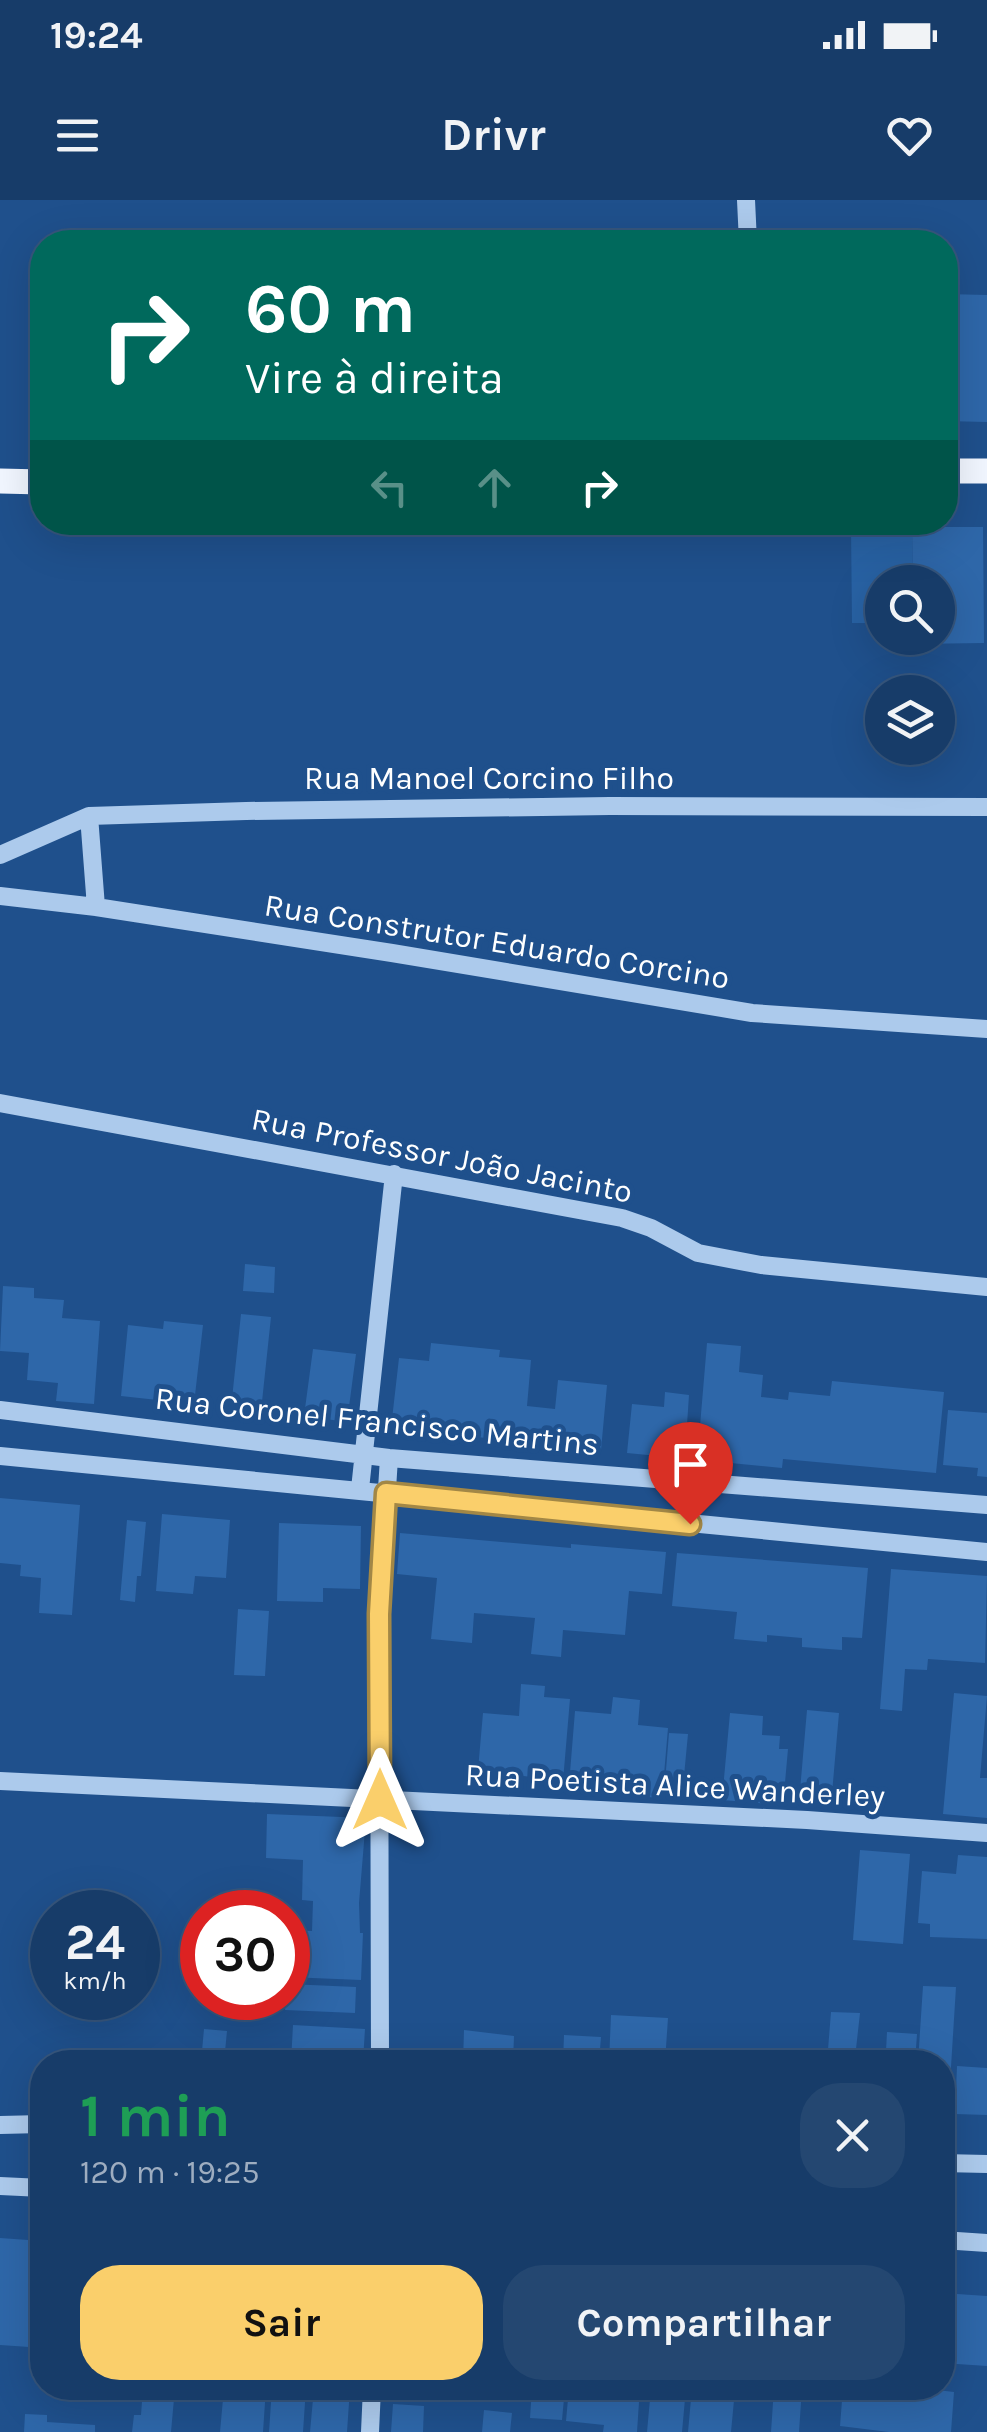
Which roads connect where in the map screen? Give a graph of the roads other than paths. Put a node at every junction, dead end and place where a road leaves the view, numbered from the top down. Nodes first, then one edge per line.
1 (746, 200) edge
2 (747, 230) edge
3 (987, 471) edge
4 (958, 472) edge
5 (0, 482) edge
6 (30, 482) edge
7 (987, 808) edge
8 (89, 816) junction
9 (0, 855) edge
10 (0, 896) edge
11 (96, 908) junction
12 (987, 1028) edge
13 (0, 1104) edge
14 (394, 1174) junction
15 (987, 1287) edge
16 (0, 1410) edge
17 (364, 1454) junction
18 (0, 1456) edge
19 (389, 1458) junction
20 (360, 1489) junction
21 (386, 1493) junction
22 (987, 1505) edge
23 (987, 1552) edge
24 (0, 1781) edge
25 (380, 1800) junction
26 (987, 1834) edge
27 (380, 2050) edge
28 (0, 2124) edge
29 (30, 2124) edge
30 (955, 2163) edge
31 (987, 2164) edge
32 (0, 2186) edge
33 (30, 2187) edge
34 (955, 2241) edge
35 (987, 2242) edge
36 (371, 2400) edge
37 (370, 2432) edge

1 - 2 street
3 - 4 main road
5 - 6 main road
7 - 8 street, Rua Manoel Corcino Filho
8 - 9 street, Rua Manoel Corcino Filho
8 - 11 street
10 - 11 street, Rua Construtor Eduardo Corcino
11 - 12 street, Rua Construtor Eduardo Corcino
13 - 14 street, Rua Professor João Jacinto
14 - 15 street, Rua Professor João Jacinto
14 - 17 street
16 - 17 street, Rua Coronel Francisco Martins
17 - 19 street, Rua Coronel Francisco Martins
17 - 20 street
18 - 20 street
19 - 21 street
19 - 22 street, Rua Coronel Francisco Martins
20 - 21 street
21 - 23 street
21 - 25 street
24 - 25 street, Rua Poetista Alice Wanderley
25 - 26 street, Rua Poetista Alice Wanderley
25 - 27 street
28 - 29 street
30 - 31 street
32 - 33 street
34 - 35 street
36 - 37 street

